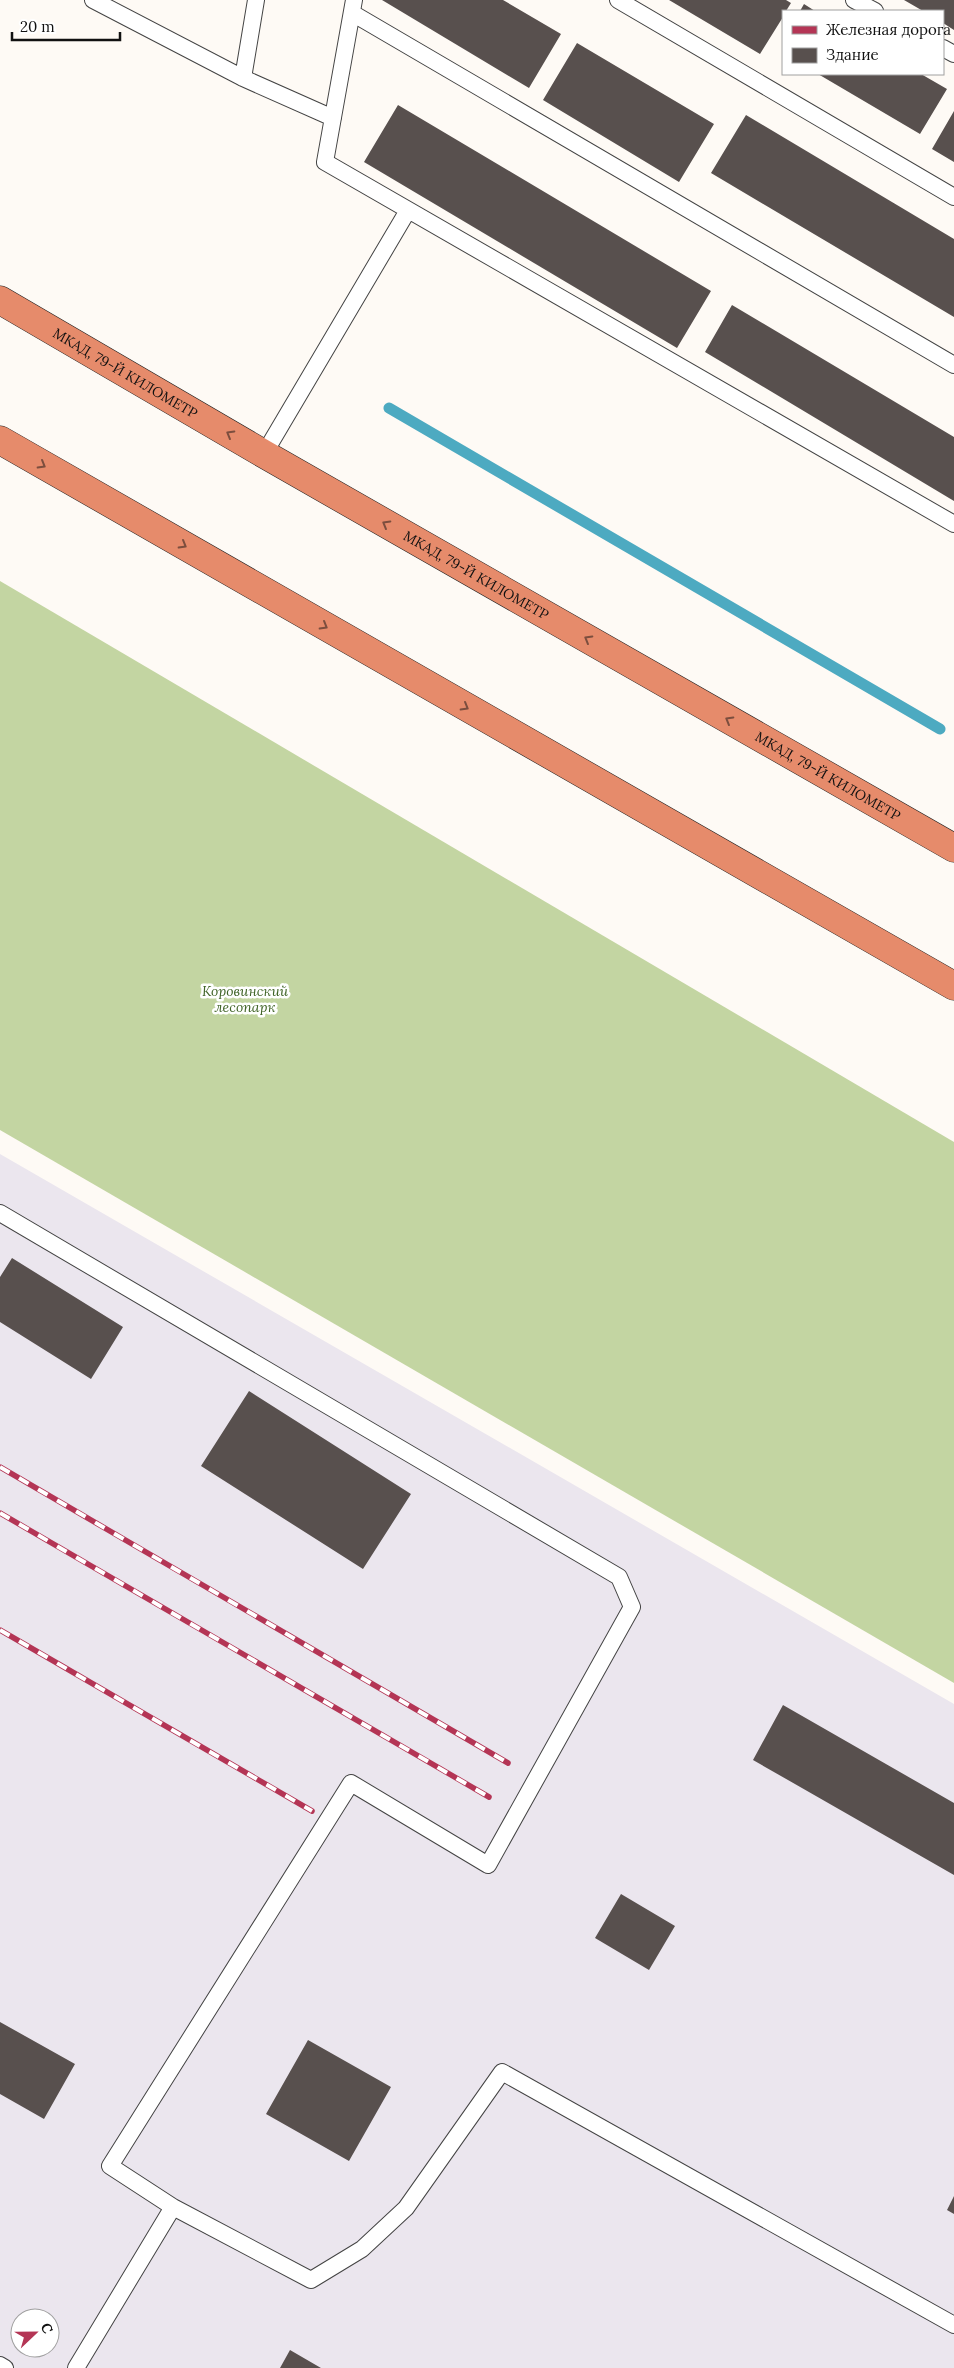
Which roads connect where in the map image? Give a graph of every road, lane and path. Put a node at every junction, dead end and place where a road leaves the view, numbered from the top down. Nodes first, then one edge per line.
1 (93, 0) edge
2 (256, 0) edge
3 (618, 0) edge
4 (854, 0) edge
5 (353, 6) edge
6 (873, 10) edge
7 (243, 78) junction
8 (333, 118) junction
9 (954, 197) edge
10 (407, 212) junction
11 (0, 300) edge
12 (954, 365) edge
13 (0, 440) edge
14 (264, 454) junction
15 (954, 524) edge
16 (954, 848) edge
17 (954, 986) edge
18 (0, 1213) edge
19 (173, 2207) junction
20 (954, 2325) edge
21 (0, 2365) edge
22 (5, 2368) edge
23 (76, 2368) edge

1 - 7 lane
2 - 7 lane
3 - 9 lane
4 - 6 lane
5 - 8 lane
5 - 12 lane
7 - 8 lane
8 - 10 lane
10 - 14 lane
10 - 15 lane
14 -> 11 highway, МКАД, 79-Й КИЛОМЕТР
13 -> 17 highway
16 -> 14 highway, МКАД, 79-Й КИЛОМЕТР
18 - 19 lane
19 - 20 lane
19 - 23 lane
21 - 22 lane

